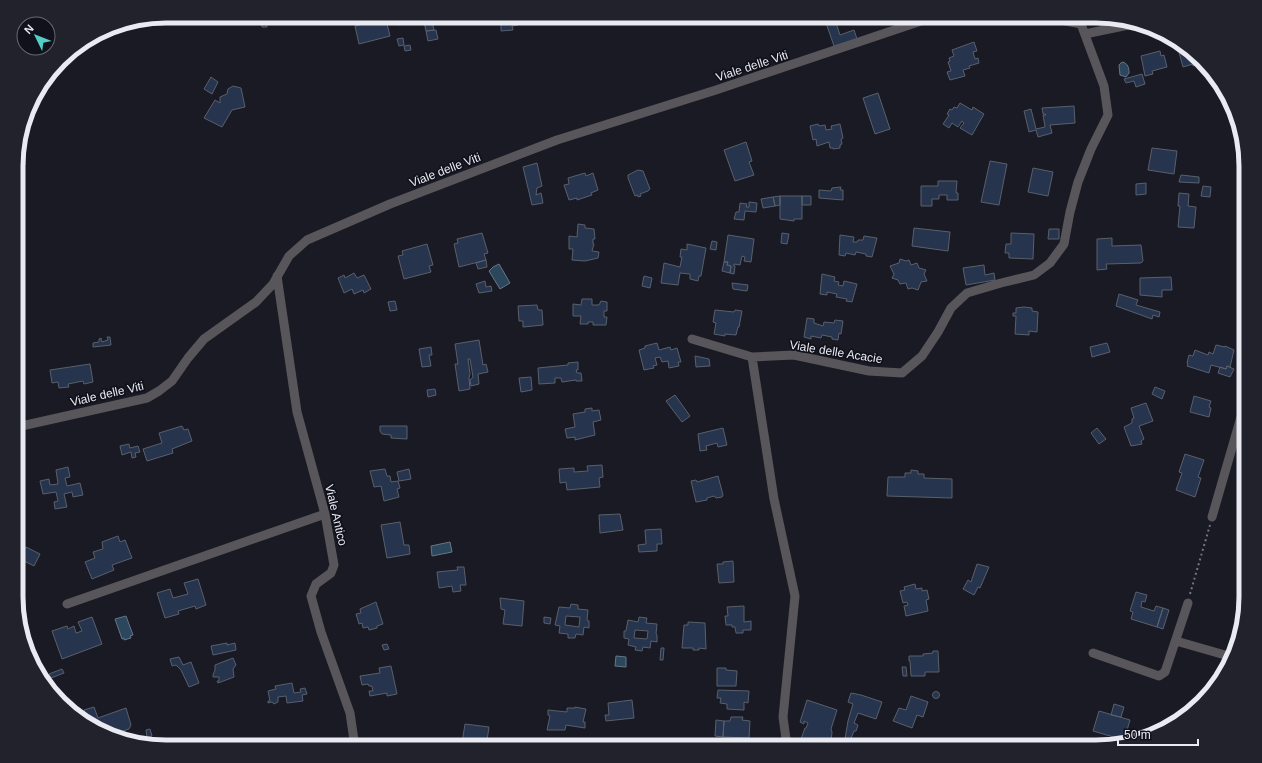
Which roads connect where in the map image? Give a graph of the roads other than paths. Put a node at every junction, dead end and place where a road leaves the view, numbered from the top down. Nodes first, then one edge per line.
1 (915, 23) edge
2 (1081, 23) edge
3 (1123, 26) edge
4 (1085, 34) junction
5 (277, 276) junction
6 (692, 339) dead end
7 (752, 357) junction
8 (1239, 424) edge
9 (23, 426) edge
10 (325, 514) junction
11 (1212, 517) road end
12 (1188, 603) road end
13 (67, 604) dead end
14 (1176, 641) junction
15 (1093, 653) dead end
16 (1226, 656) edge
17 (354, 740) edge
18 (787, 740) edge

1 - 5 street, Viale delle Viti
2 - 4 street, Viale delle Acacie
3 - 4 street
4 - 7 street, Viale delle Acacie
5 - 9 street, Viale delle Viti
5 - 10 street, Viale Antico
6 - 7 street, Viale delle Acacie
7 - 18 street
8 - 11 street
10 - 13 street
10 - 17 street, Viale Antico
12 - 14 street
14 - 15 street
14 - 16 street

